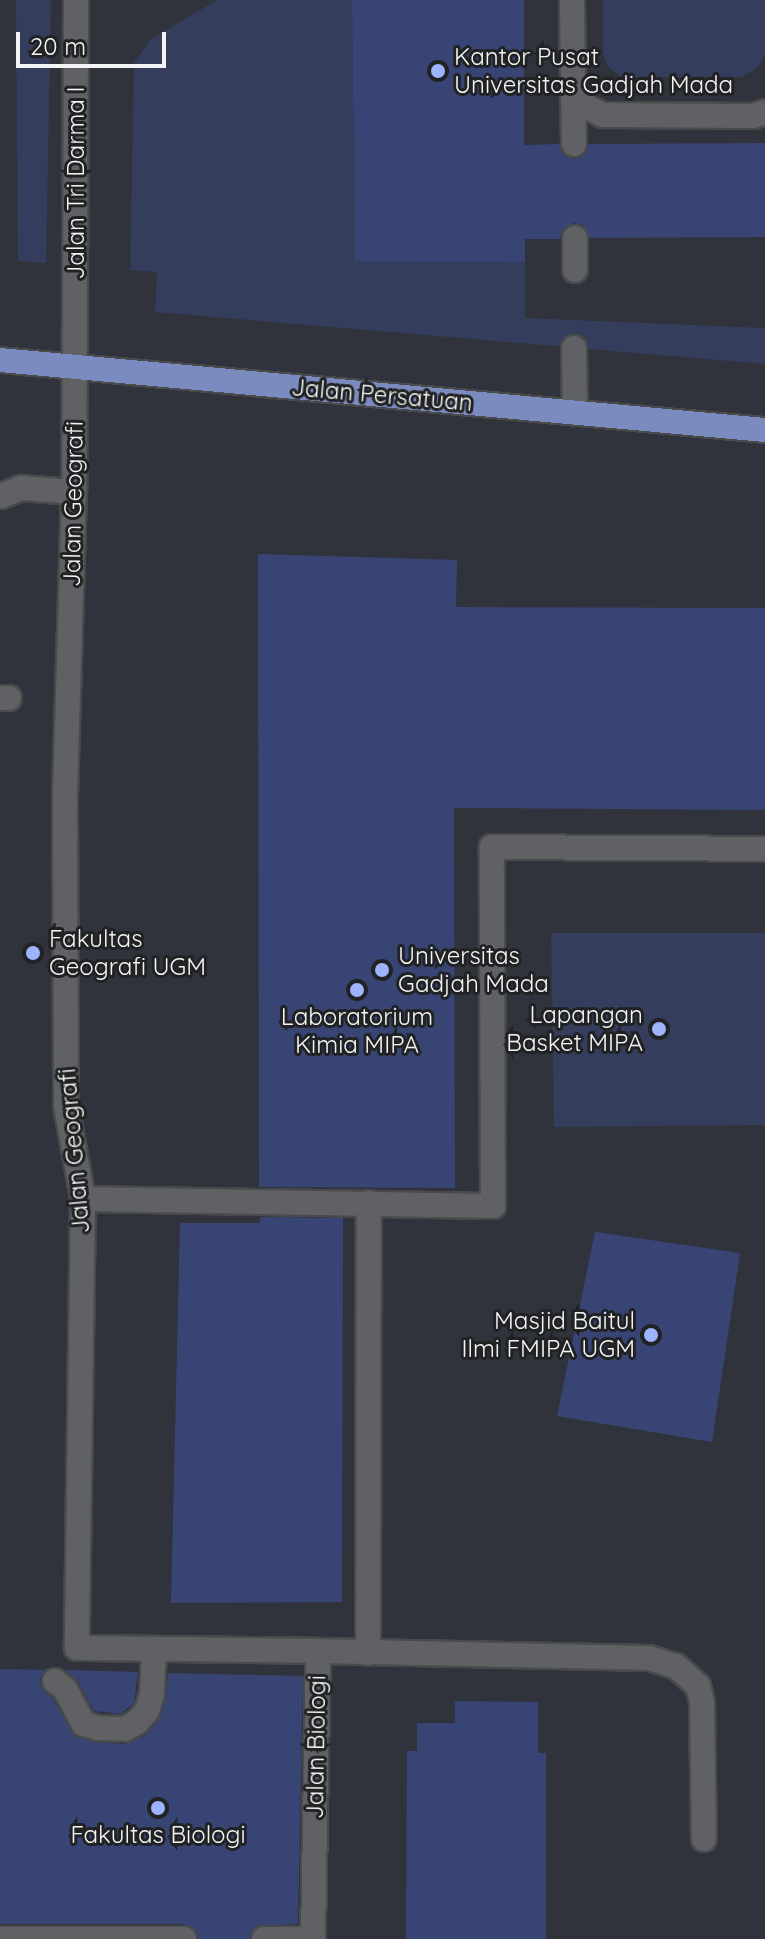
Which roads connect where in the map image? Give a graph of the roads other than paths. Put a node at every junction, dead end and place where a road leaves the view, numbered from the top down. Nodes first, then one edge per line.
1 (76, 0) edge
2 (572, 0) edge
3 (573, 79) junction
4 (765, 112) edge
5 (574, 144) dead end
6 (575, 238) dead end
7 (575, 270) dead end
8 (574, 348) dead end
9 (0, 360) edge
10 (75, 367) junction
11 (575, 413) junction
12 (765, 430) edge
13 (74, 492) junction
14 (1, 496) edge
15 (765, 849) edge
16 (83, 1199) junction
17 (369, 1203) junction
18 (77, 1648) joint
19 (154, 1649) junction
20 (318, 1651) junction
21 (368, 1653) junction
22 (55, 1681) dead end
23 (704, 1839) dead end
24 (0, 1939) edge
25 (184, 1939) edge
26 (264, 1939) edge
27 (313, 1939) edge

1 - 10 lane, Jalan Tri Darma I
2 - 3 lane
3 - 4 lane
3 - 5 lane
6 - 7 lane
8 - 11 lane
9 - 10 main road, Jalan Persatuan
10 - 11 main road, Jalan Persatuan
10 - 13 lane, Jalan Geografi
11 - 12 main road, Jalan Persatuan
13 - 14 lane
13 - 16 lane, Jalan Geografi
15 - 17 lane
16 - 17 lane
16 - 18 lane, Jalan Geografi
17 - 21 lane
18 - 19 lane, Jalan Biologi
19 - 20 lane, Jalan Biologi
19 - 22 lane
20 - 21 lane
20 - 27 lane, Jalan Biologi
21 - 23 lane
24 - 25 lane
26 - 27 lane

